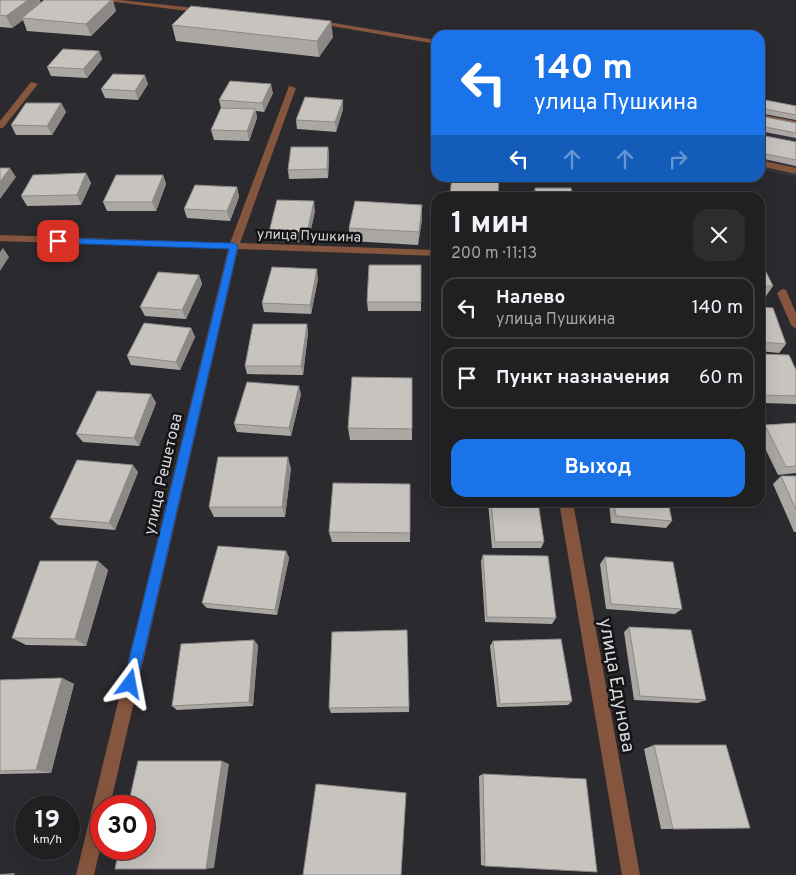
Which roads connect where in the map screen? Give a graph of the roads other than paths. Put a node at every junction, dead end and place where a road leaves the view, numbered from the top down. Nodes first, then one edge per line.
1 (102, 0) edge
2 (214, 12) edge
3 (308, 22) edge
4 (431, 41) edge
5 (34, 84) dead end
6 (292, 88) dead end
7 (765, 117) edge
8 (796, 123) edge
9 (0, 126) edge
10 (765, 164) edge
11 (796, 171) edge
12 (0, 238) edge
13 (234, 246) junction
14 (431, 253) edge
15 (782, 293) dead end
16 (796, 325) edge
17 (567, 507) edge
18 (85, 875) edge
19 (631, 875) edge

1 - 2 street
3 - 4 street
5 - 9 street
6 - 13 street, улица Решетова
7 - 8 street
10 - 11 street
12 - 13 street, улица Пушкина
13 - 14 street, улица Пушкина
13 - 18 street, улица Решетова
15 - 16 street
17 - 19 street, улица Едунова

